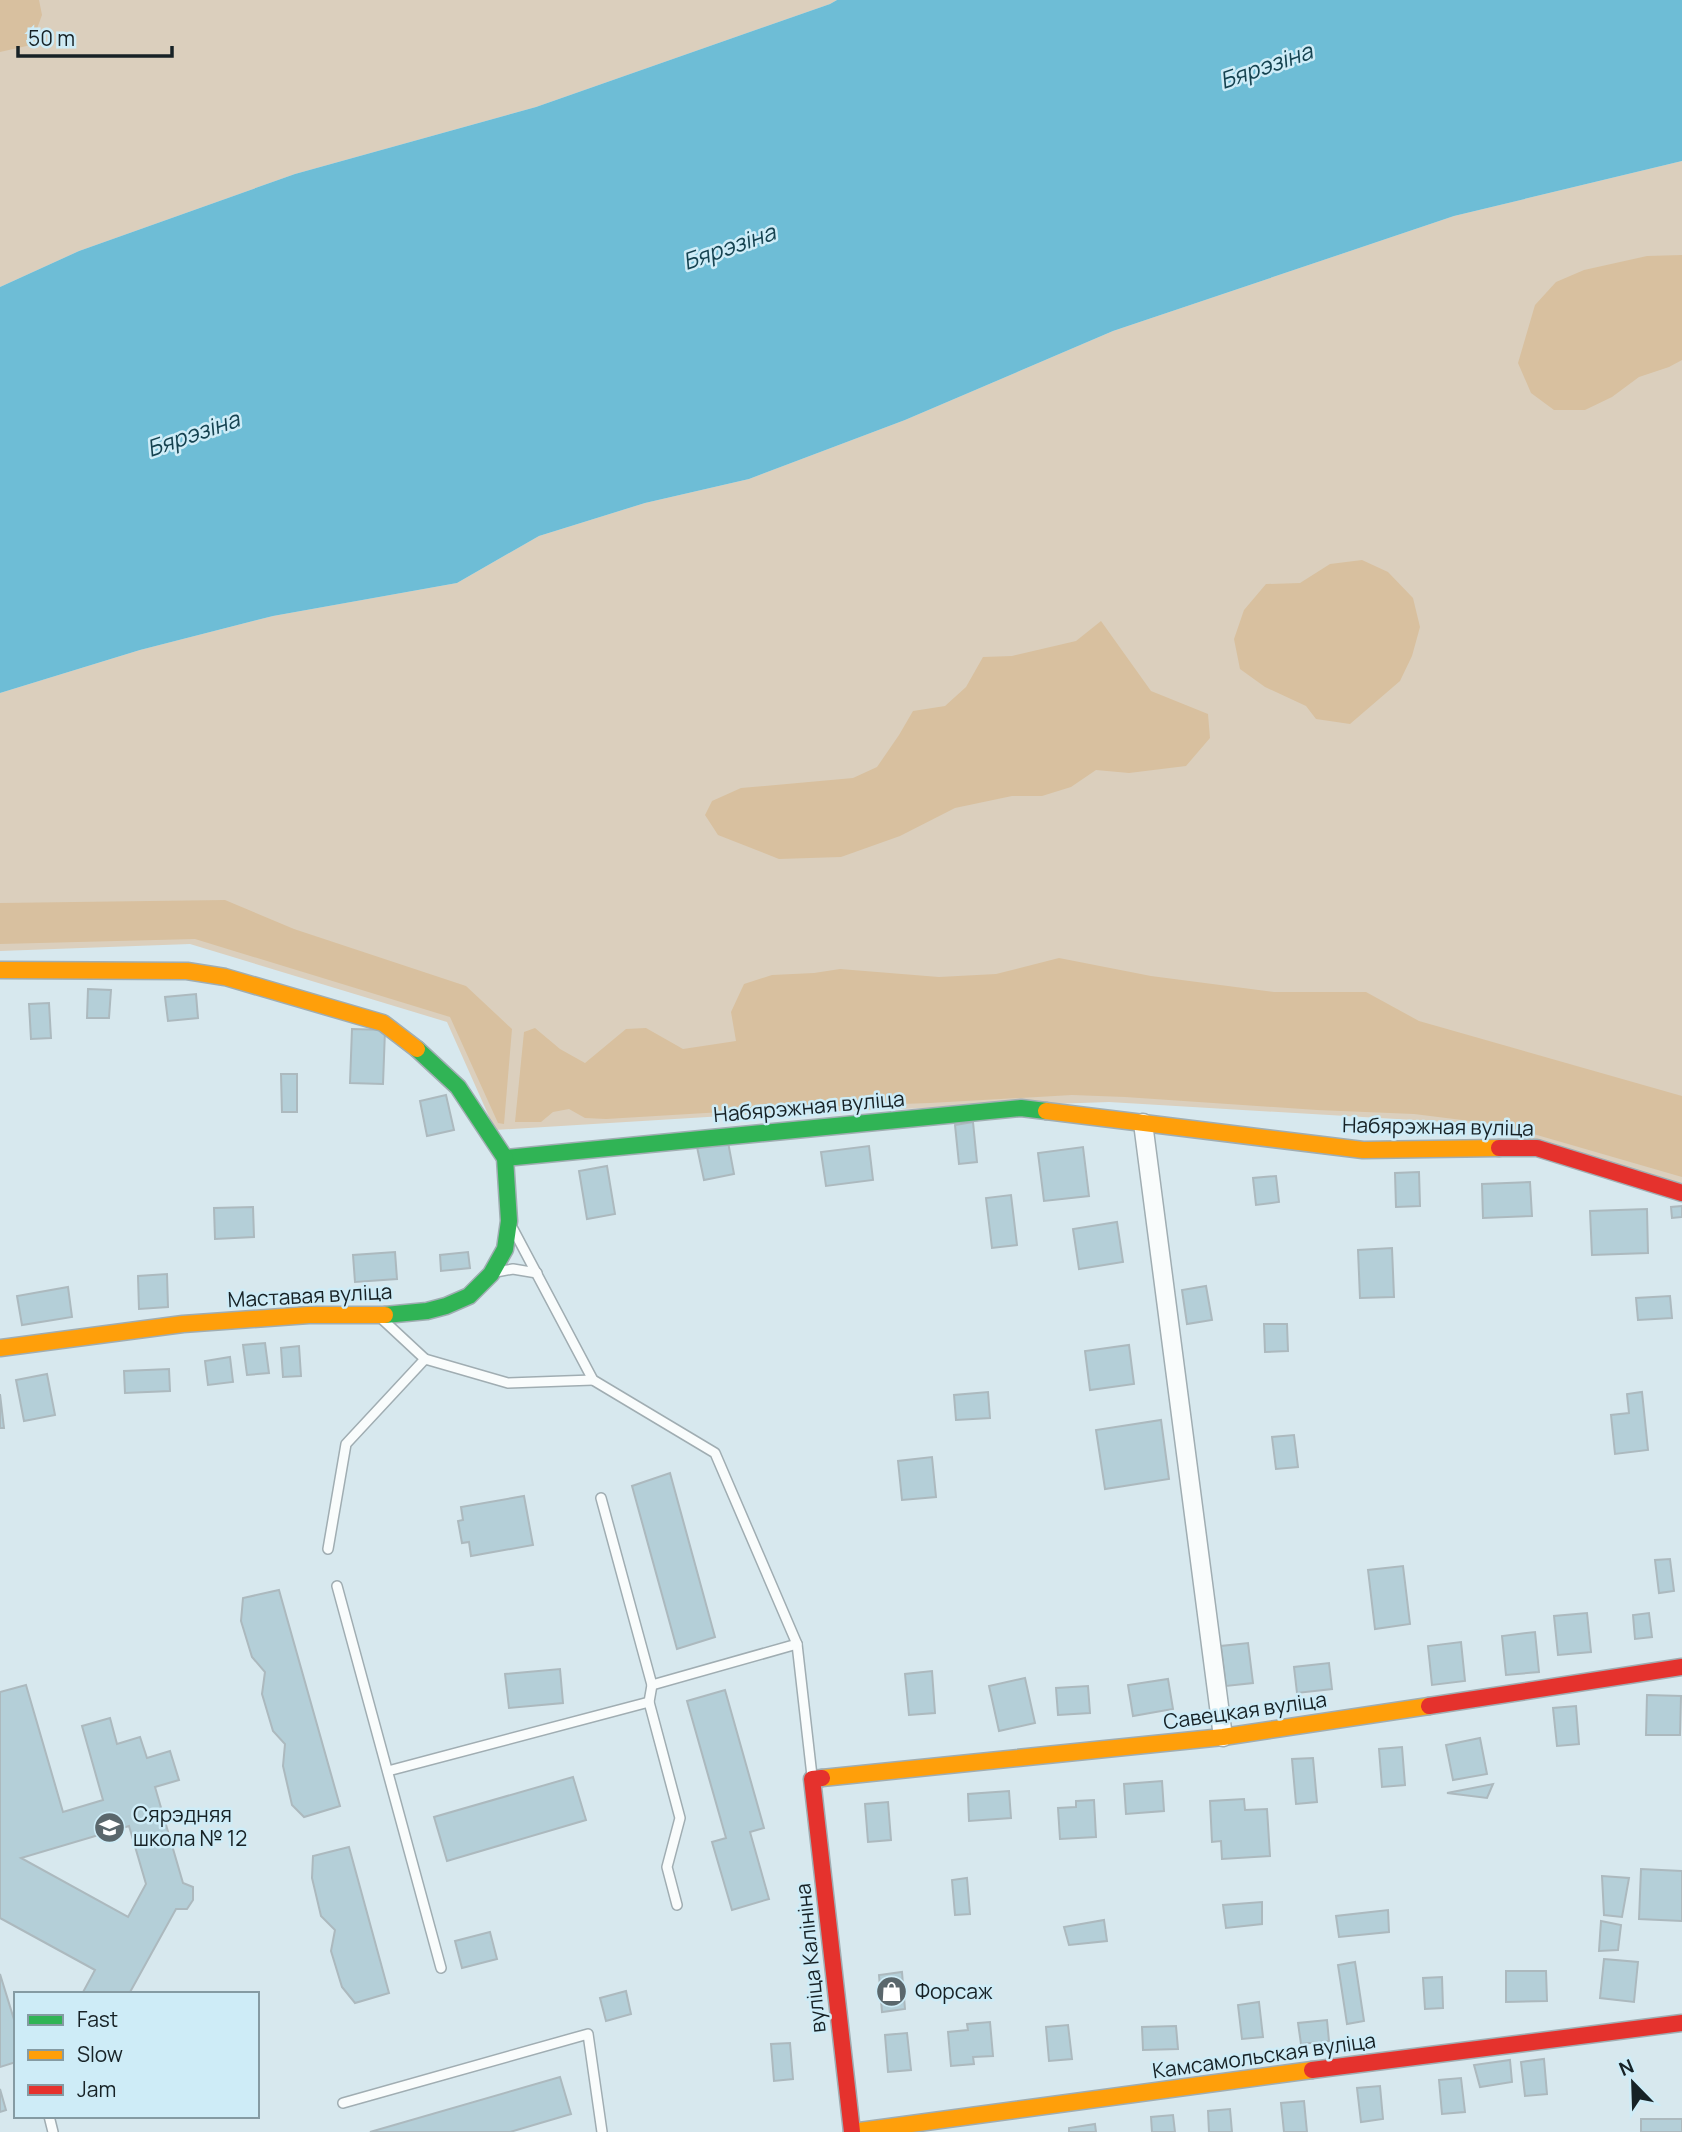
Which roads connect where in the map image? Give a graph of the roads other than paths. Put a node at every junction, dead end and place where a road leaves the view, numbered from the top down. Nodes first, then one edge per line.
1 (0, 970) edge
2 (1143, 1123) junction
3 (505, 1157) junction
4 (1682, 1193) edge
5 (509, 1221) junction
6 (537, 1273) junction
7 (491, 1274) junction
8 (379, 1315) junction
9 (0, 1348) edge
10 (425, 1359) junction
11 (593, 1380) junction
12 (601, 1498) dead end
13 (328, 1549) dead end
14 (337, 1586) dead end
15 (797, 1644) junction
16 (1682, 1667) edge
17 (652, 1685) junction
18 (649, 1702) junction
19 (1223, 1737) junction
20 (388, 1771) junction
21 (812, 1779) junction
22 (677, 1905) dead end
23 (441, 1968) dead end
24 (1682, 2023) edge
25 (343, 2103) dead end
26 (602, 2132) edge
27 (852, 2132) edge

1 - 3 street
2 - 3 street, Набярэжная вуліца
2 - 4 street, Набярэжная вуліца
2 - 19 street
3 - 5 street, Маставая вуліца
5 - 6 lane
5 - 7 street, Маставая вуліца
6 - 7 lane
6 - 11 lane
7 - 8 street, Маставая вуліца
8 - 9 street, Маставая вуліца
8 - 10 lane
10 - 11 lane
10 - 13 lane
11 - 15 lane
12 - 17 lane
14 - 20 lane
15 - 17 lane
15 - 21 lane
16 - 19 street, Савецкая вуліца
17 - 18 lane
18 - 20 lane
18 - 22 lane
19 - 21 street, Савецкая вуліца
20 - 23 lane
21 - 27 street, вуліца Калініна
24 - 27 street, Камсамольская вуліца
25 - 26 lane

